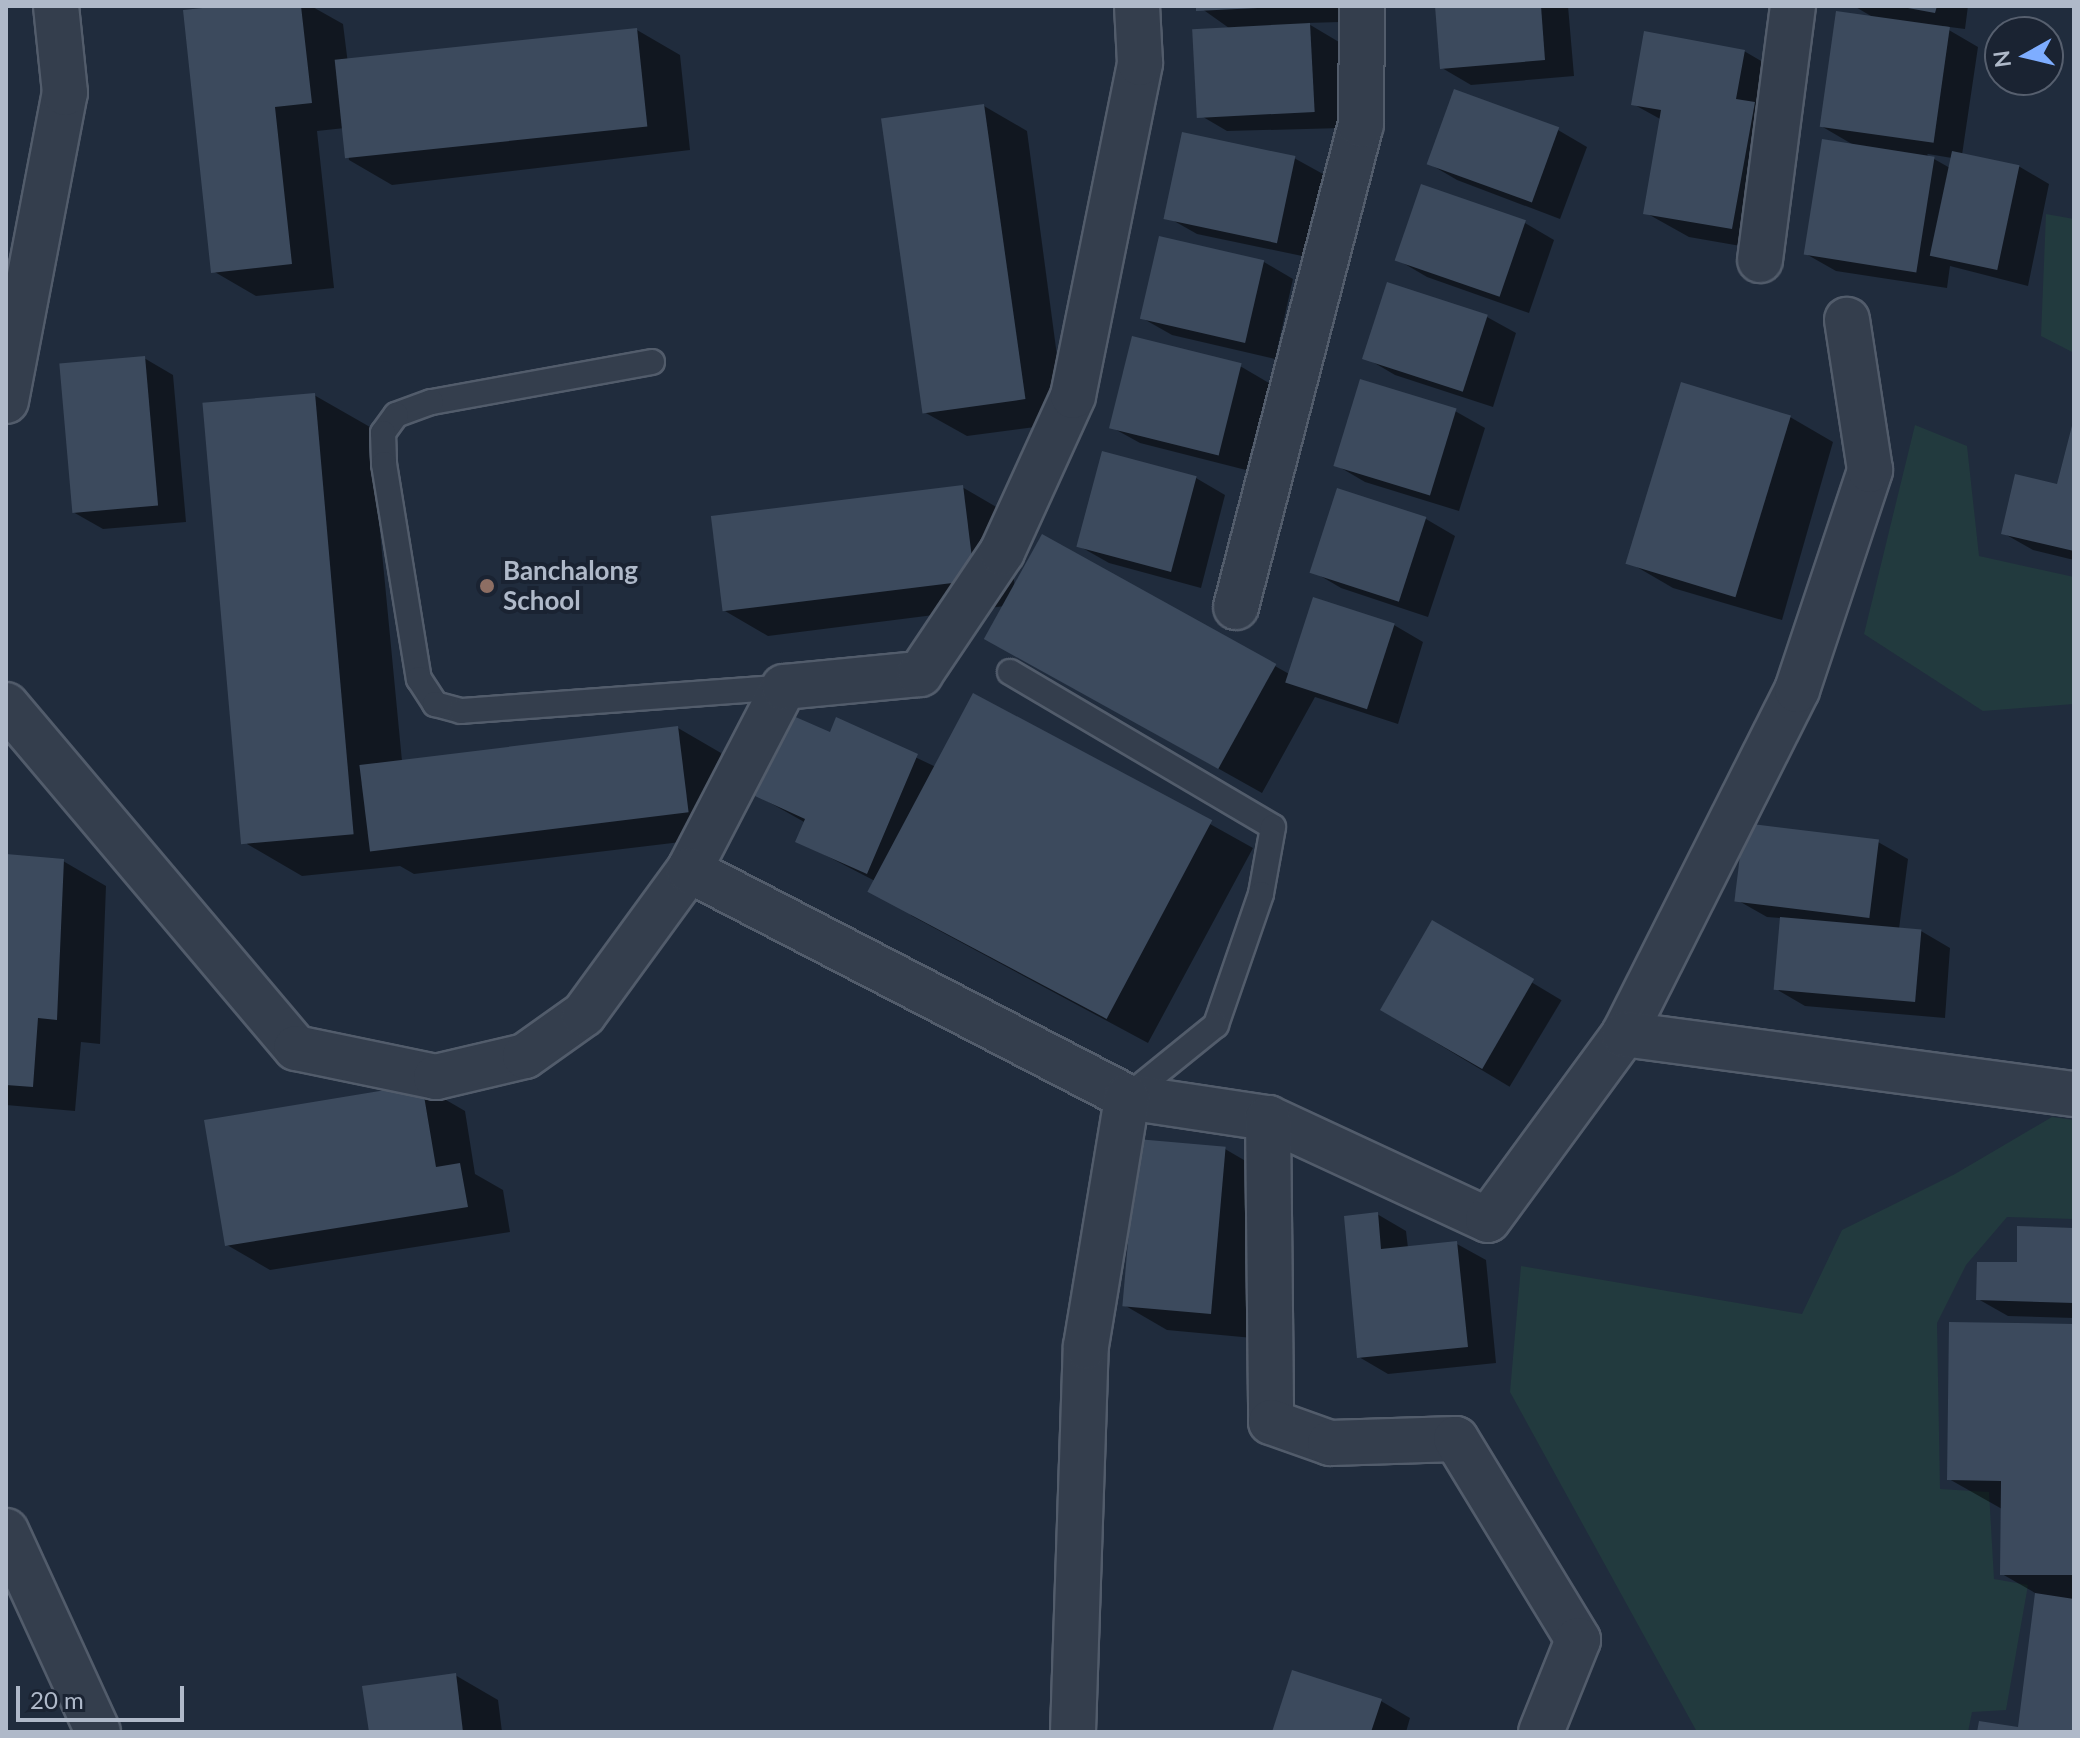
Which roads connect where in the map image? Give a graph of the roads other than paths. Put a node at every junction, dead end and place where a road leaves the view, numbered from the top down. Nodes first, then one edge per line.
1 (56, 6) edge
2 (1137, 6) edge
3 (1362, 6) edge
4 (1793, 6) edge
5 (1760, 260) dead end
6 (1847, 320) dead end
7 (652, 362) dead end
8 (6, 401) edge
9 (1236, 607) dead end
10 (1010, 672) dead end
11 (784, 687) junction
12 (6, 705) edge
13 (689, 870) junction
14 (1624, 1034) junction
15 (2074, 1094) edge
16 (1127, 1097) junction
17 (1268, 1118) junction
18 (6, 1531) edge
19 (98, 1732) edge
20 (1073, 1732) edge
21 (1541, 1732) edge

1 - 8 street
2 - 11 street
3 - 9 street
4 - 5 street
6 - 14 street
7 - 11 lane
10 - 16 lane
11 - 13 street
12 - 13 street
13 - 16 street
14 - 15 street
14 - 17 street
16 - 17 street
16 - 20 street
17 - 21 street
18 - 19 street

